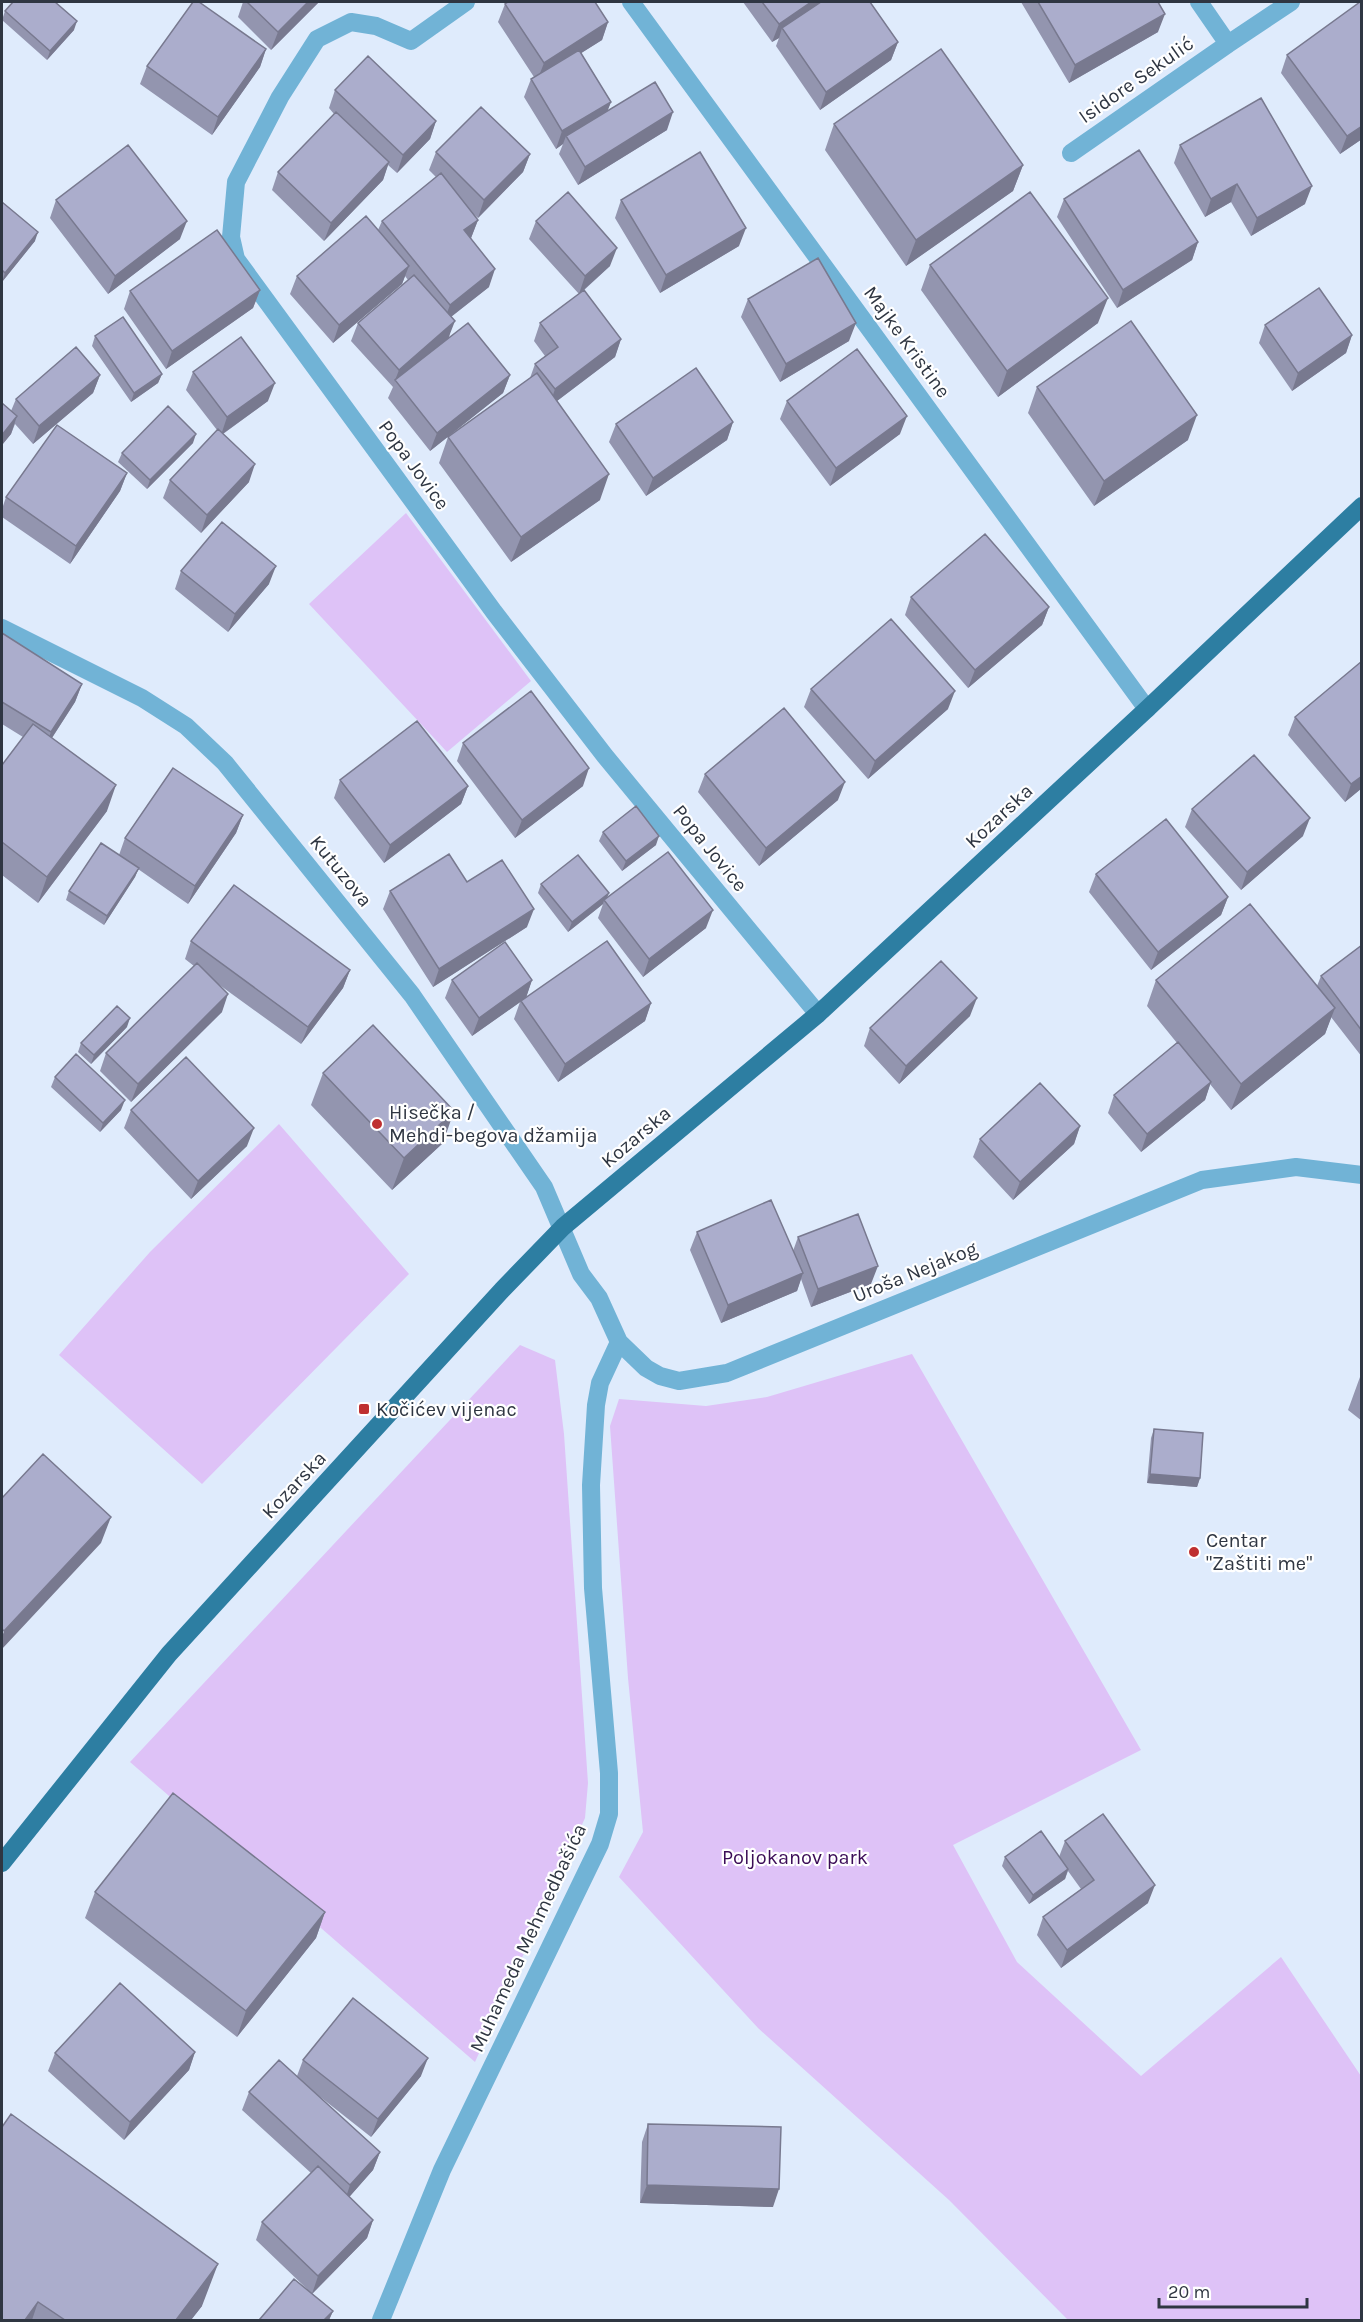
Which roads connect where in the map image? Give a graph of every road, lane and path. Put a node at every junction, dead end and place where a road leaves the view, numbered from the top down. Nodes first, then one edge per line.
1 (466, 2) edge
2 (631, 2) edge
3 (1199, 2) edge
4 (1291, 2) edge
5 (1228, 44) junction
6 (1071, 153) dead end
7 (1362, 506) edge
8 (2, 628) edge
9 (1147, 709) junction
10 (818, 1014) junction
11 (1362, 1175) edge
12 (564, 1227) junction
13 (619, 1342) junction
14 (2, 1863) edge
15 (381, 2320) edge

1 - 10 street, Popa Jovice
2 - 9 street, Majke Kristine
3 - 5 street, Isidore Sekulić
4 - 5 street, Isidore Sekulić
5 - 6 street, Isidore Sekulić
7 - 9 main road, Kozarska
8 - 12 street, Kutuzova
9 - 10 main road, Kozarska
10 - 12 main road, Kozarska
11 - 13 street, Uroša Nejakog
12 - 13 street, Uroša Nejakog
12 - 14 main road, Kozarska
13 - 15 street, Muhameda Mehmedbašića

